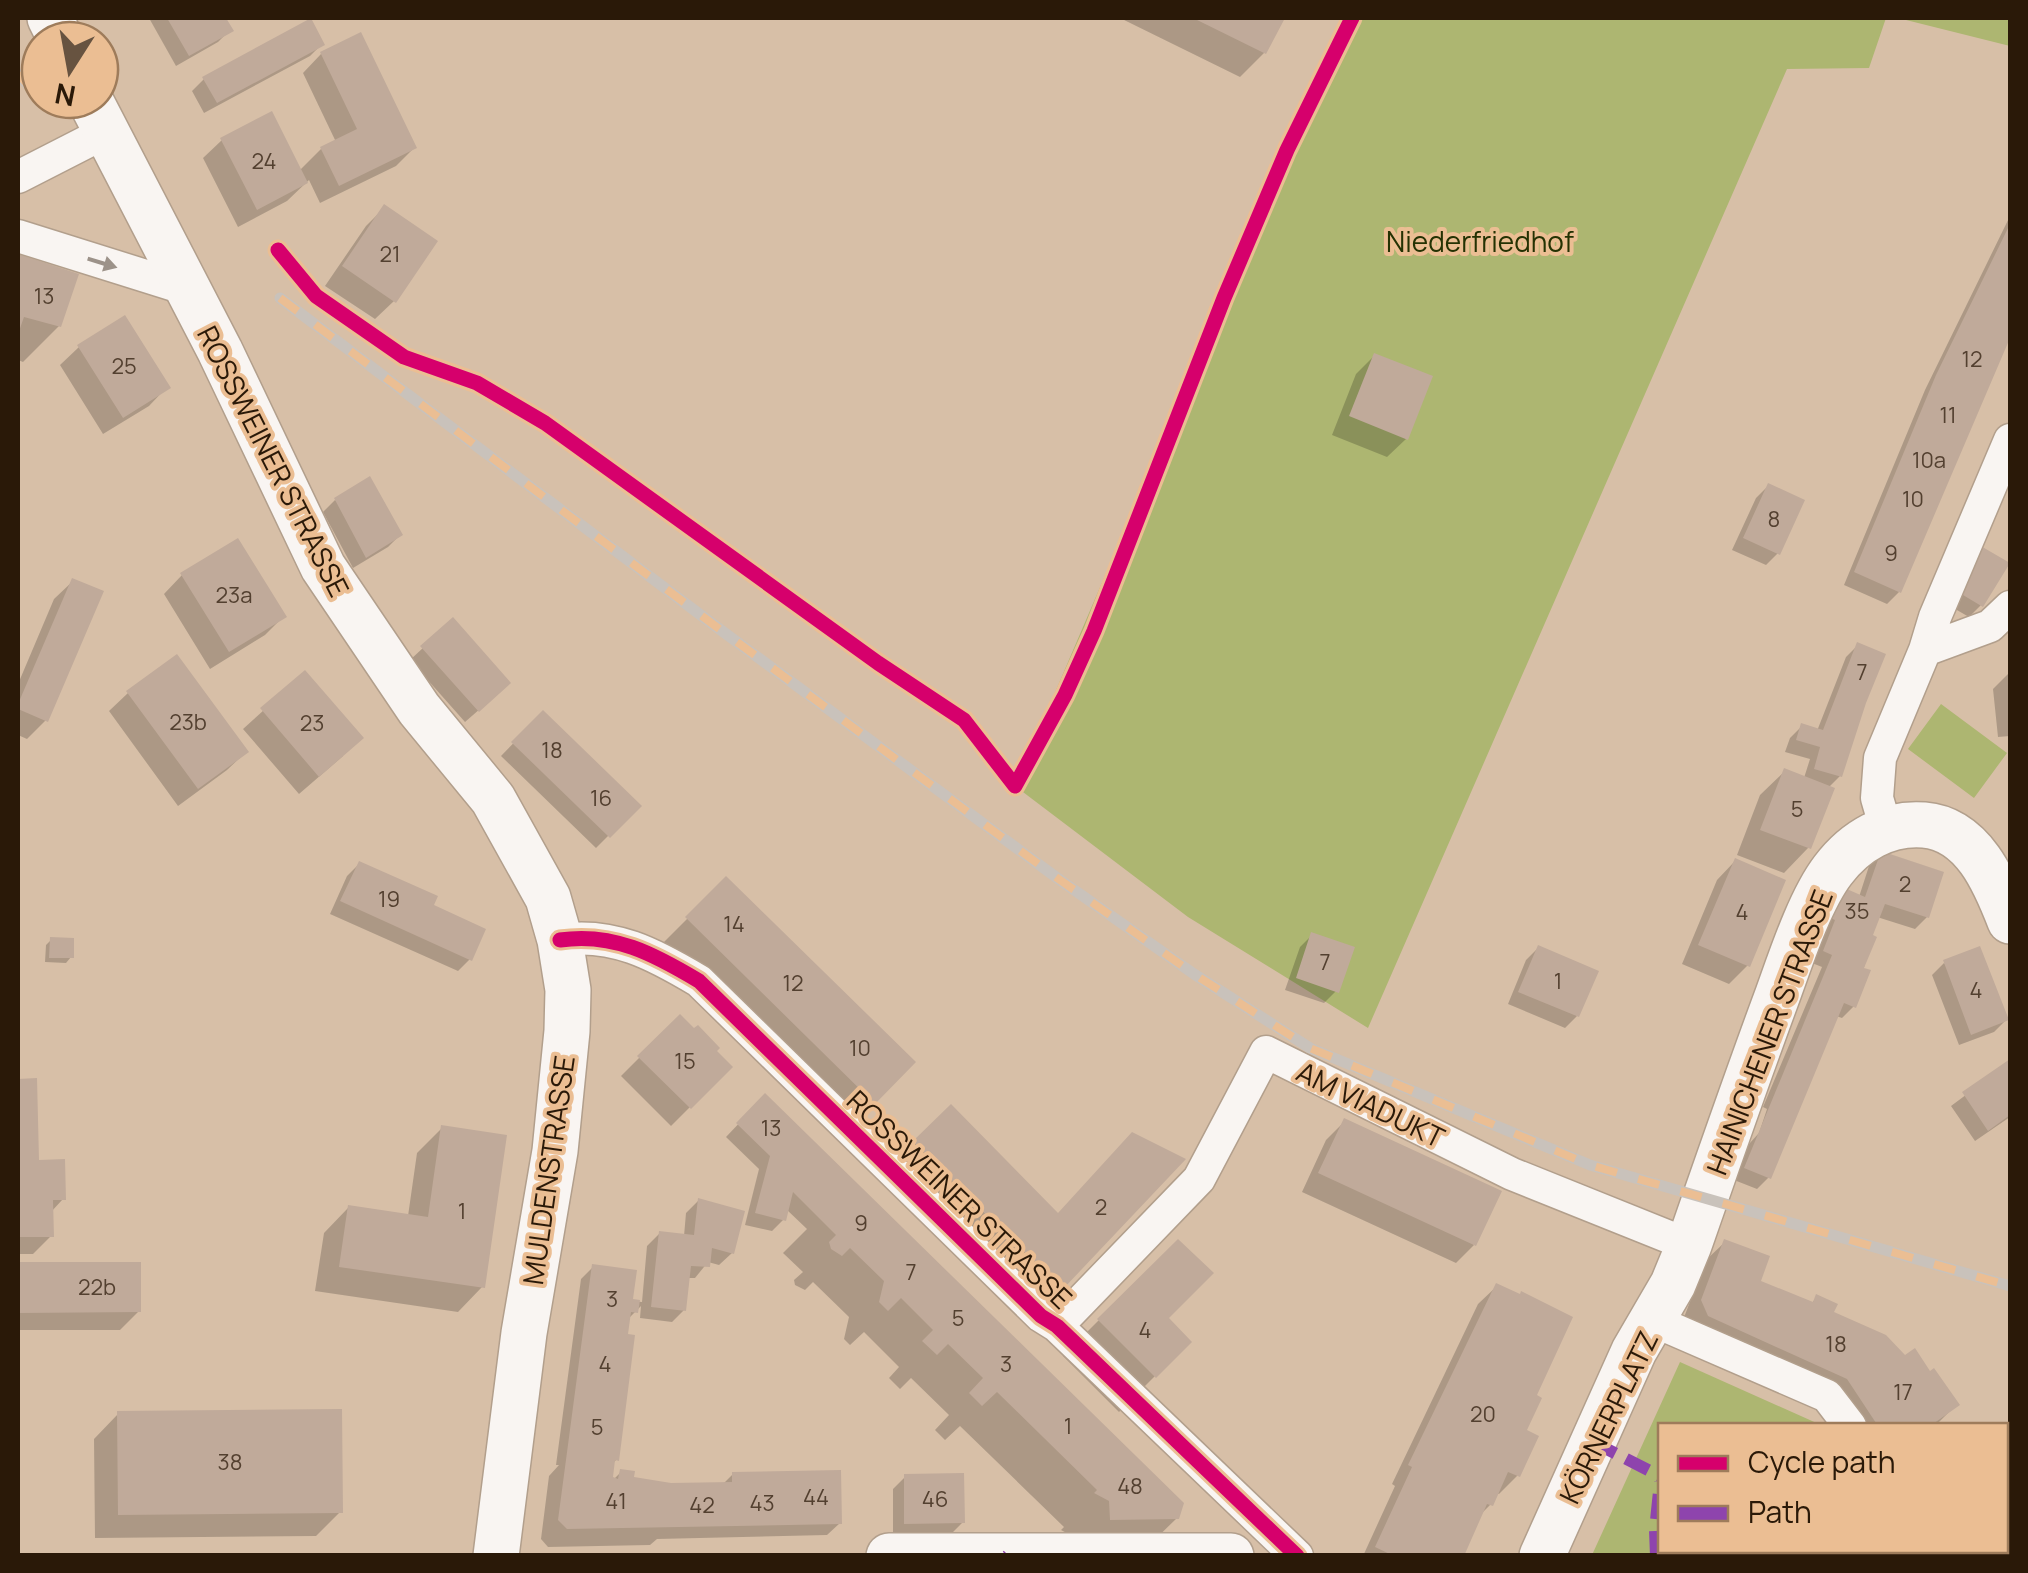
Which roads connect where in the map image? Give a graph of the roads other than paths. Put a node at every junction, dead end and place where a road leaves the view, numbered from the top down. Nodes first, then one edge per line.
1 (93, 120) edge
2 (100, 120) edge
3 (18, 177) edge
4 (18, 236) edge
5 (187, 290) junction
6 (2010, 440) edge
7 (2010, 607) edge
8 (1925, 650) junction
9 (493, 799) joint
10 (1886, 828) junction
11 (2010, 921) edge
12 (560, 940) junction
13 (1690, 1245) junction
14 (1652, 1320) junction
15 (1057, 1326) junction
16 (1848, 1423) edge
17 (496, 1556) edge
18 (889, 1556) edge
19 (1231, 1556) edge
20 (1297, 1556) edge
21 (1542, 1556) edge

1 - 3 street
2 - 5 main road, ROSSWEINER STRASSE
4 -> 5 street
5 - 9 main road, ROSSWEINER STRASSE
6 - 8 street
7 - 8 street
8 - 10 street
9 - 12 main road, MULDENSTRASSE
10 - 11 main road
10 - 13 main road, HAINICHENER STRASSE
12 - 15 street, ROSSWEINER STRASSE
12 - 17 main road, MULDENSTRASSE
13 - 14 main road, HAINICHENER STRASSE
13 - 15 street, AM VIADUKT
14 - 16 street, KÖRNERPLATZ
14 - 21 main road, KÖRNERPLATZ
15 - 20 street, ROSSWEINER STRASSE
18 - 19 main road

